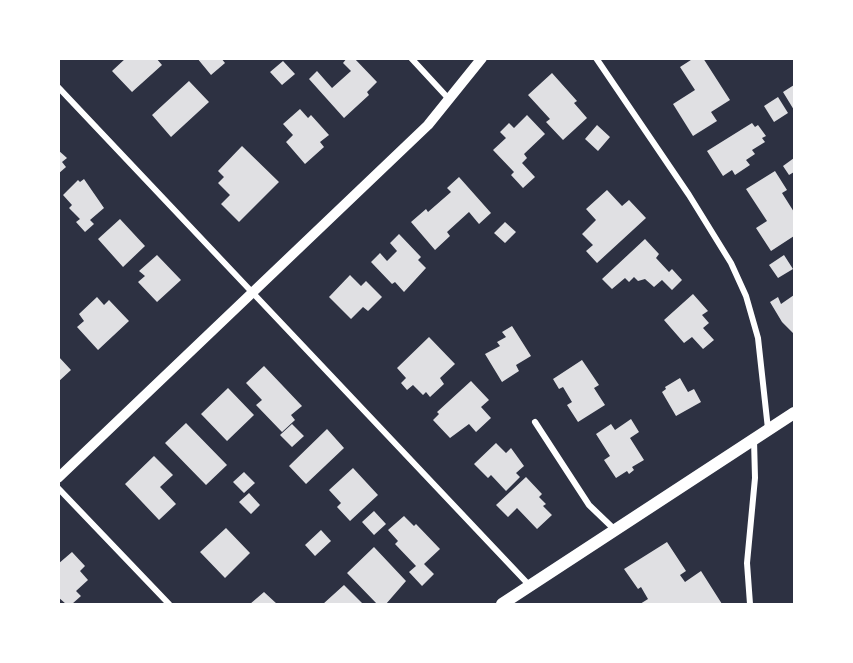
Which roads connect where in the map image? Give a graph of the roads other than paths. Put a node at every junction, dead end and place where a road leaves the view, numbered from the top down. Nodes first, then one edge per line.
1 (411, 58) edge
2 (482, 58) edge
3 (596, 58) edge
4 (58, 87) edge
5 (448, 98) junction
6 (253, 293) junction
7 (795, 413) edge
8 (535, 422) dead end
9 (768, 430) junction
10 (754, 439) junction
11 (58, 478) edge
12 (58, 488) edge
13 (614, 529) junction
14 (531, 586) junction
15 (169, 604) edge
16 (502, 604) edge
17 (750, 604) edge

1 - 5 street
2 - 5 street
3 - 9 street
4 - 6 street
5 - 6 street
6 - 11 street
6 - 14 street
7 - 9 main road
8 - 13 street
9 - 10 main road
10 - 13 main road
10 - 17 street
12 - 15 street
13 - 14 main road
14 - 16 main road

